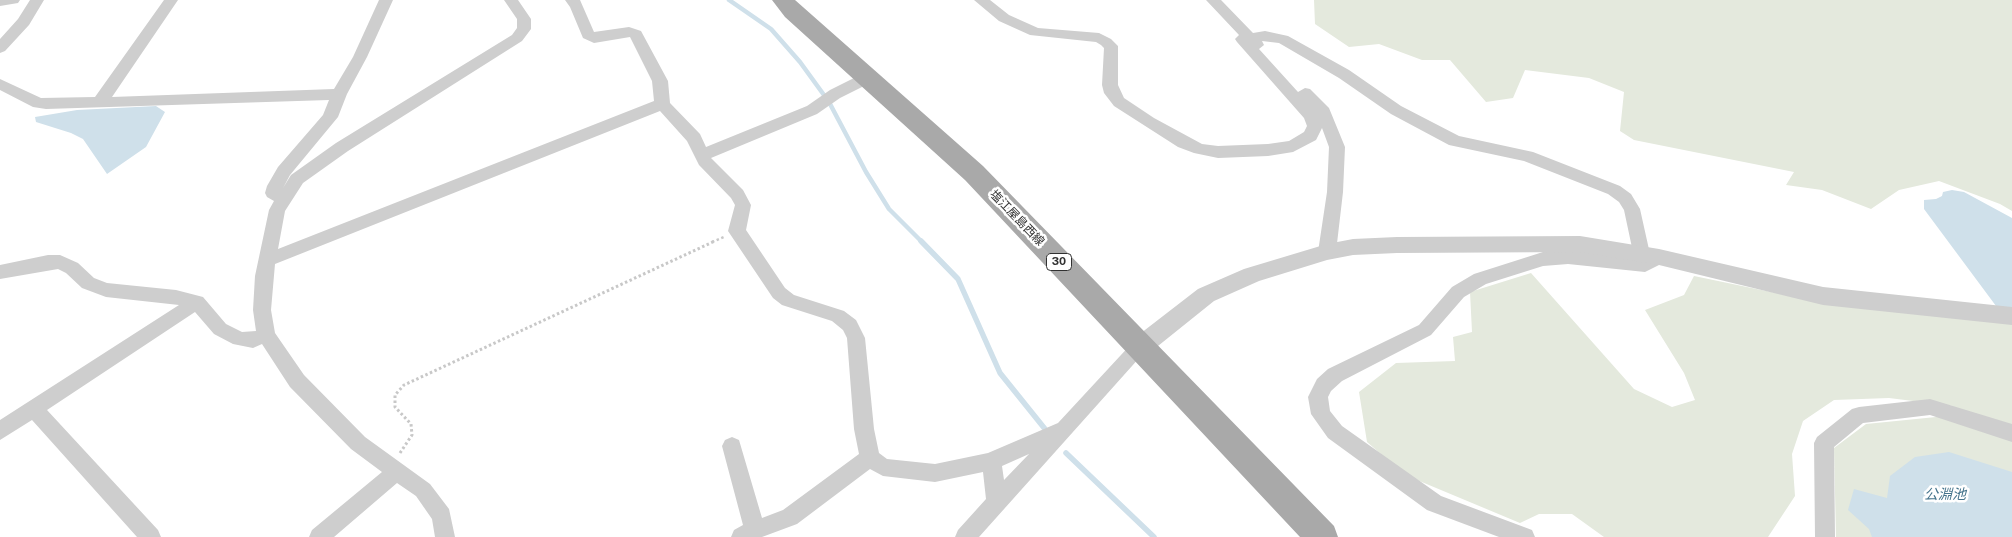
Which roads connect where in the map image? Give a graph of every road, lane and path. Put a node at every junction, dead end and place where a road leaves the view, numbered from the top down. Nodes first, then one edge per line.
1 (13, 0) edge
2 (38, 0) edge
3 (171, 0) edge
4 (386, 0) edge
5 (511, 0) edge
6 (572, 0) edge
7 (783, 0) edge
8 (981, 0) edge
9 (1213, 0) edge
10 (0, 2) edge
11 (1250, 38) junction
12 (0, 48) edge
13 (867, 78) junction
14 (0, 84) edge
15 (339, 94) junction
16 (100, 102) junction
17 (662, 104) junction
18 (702, 155) junction
19 (284, 198) junction
20 (737, 231) junction
21 (1327, 252) junction
22 (1650, 256) junction
23 (267, 260) junction
24 (0, 272) edge
25 (197, 302) junction
26 (2012, 316) edge
27 (266, 335) junction
28 (1140, 347) junction
29 (34, 409) junction
30 (1064, 429) junction
31 (0, 431) edge
32 (2012, 433) edge
33 (732, 446) dead end
34 (870, 458) junction
35 (991, 461) junction
36 (391, 467) junction
37 (997, 502) junction
38 (748, 533) edge
39 (151, 537) edge
40 (319, 537) edge
41 (445, 537) edge
42 (965, 537) edge
43 (1322, 537) edge
44 (1526, 537) edge
45 (1825, 537) edge

1 - 10 street
2 - 12 street
3 - 16 street
4 - 15 street
5 - 19 street
6 - 17 street
7 - 13 main road, 塩江屋島西線 / 30
8 - 11 street
9 - 11 street
11 - 21 street
11 - 22 street
13 - 18 street
13 - 28 main road, 塩江屋島西線 / 30
14 - 16 street
15 - 16 street
15 - 19 street
17 - 18 street
17 - 23 street
18 - 20 street
19 - 23 street
20 - 34 street
20 - 36 path
21 - 22 street
21 - 28 street
22 - 26 street
22 - 44 street
23 - 27 street
24 - 25 street
25 - 27 street
25 - 29 street
27 - 36 street
28 - 30 street
28 - 43 main road, 塩江屋島西線 / 30
29 - 31 street
29 - 39 street
30 - 35 street
30 - 37 street
32 - 45 street
33 - 38 street
34 - 35 street
34 - 38 street
35 - 37 street
36 - 40 street
36 - 41 street
37 - 42 street

